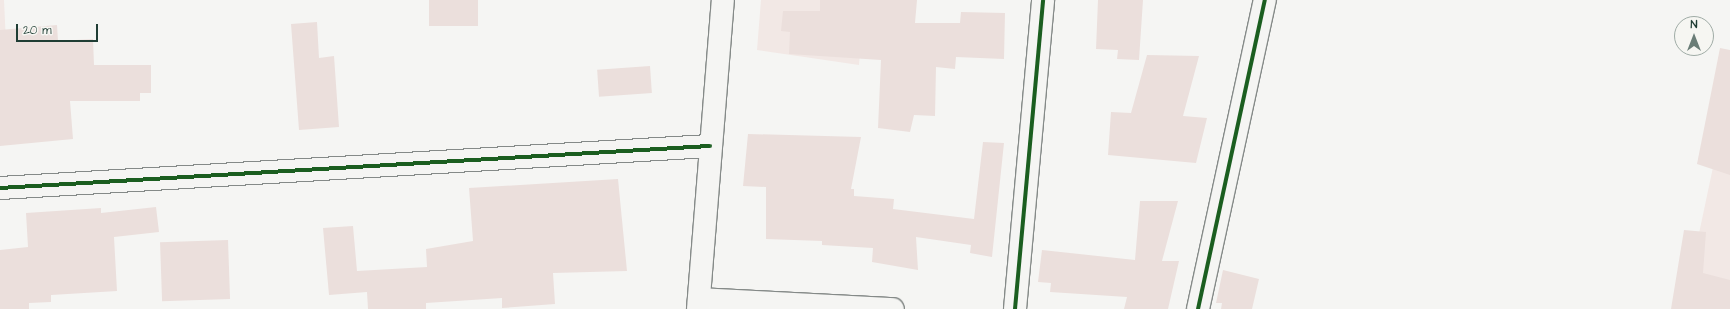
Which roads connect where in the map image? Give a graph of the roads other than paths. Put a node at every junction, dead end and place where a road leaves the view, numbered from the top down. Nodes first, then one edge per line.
1 (723, 0) edge
2 (1043, 0) edge
3 (1265, 0) edge
4 (710, 146) junction
5 (0, 188) edge
6 (698, 304) edge
7 (893, 309) edge
8 (1015, 309) edge
9 (1198, 309) edge

1 - 4 street
2 - 8 street
3 - 9 street
4 - 5 street
4 - 6 street
6 - 7 street

